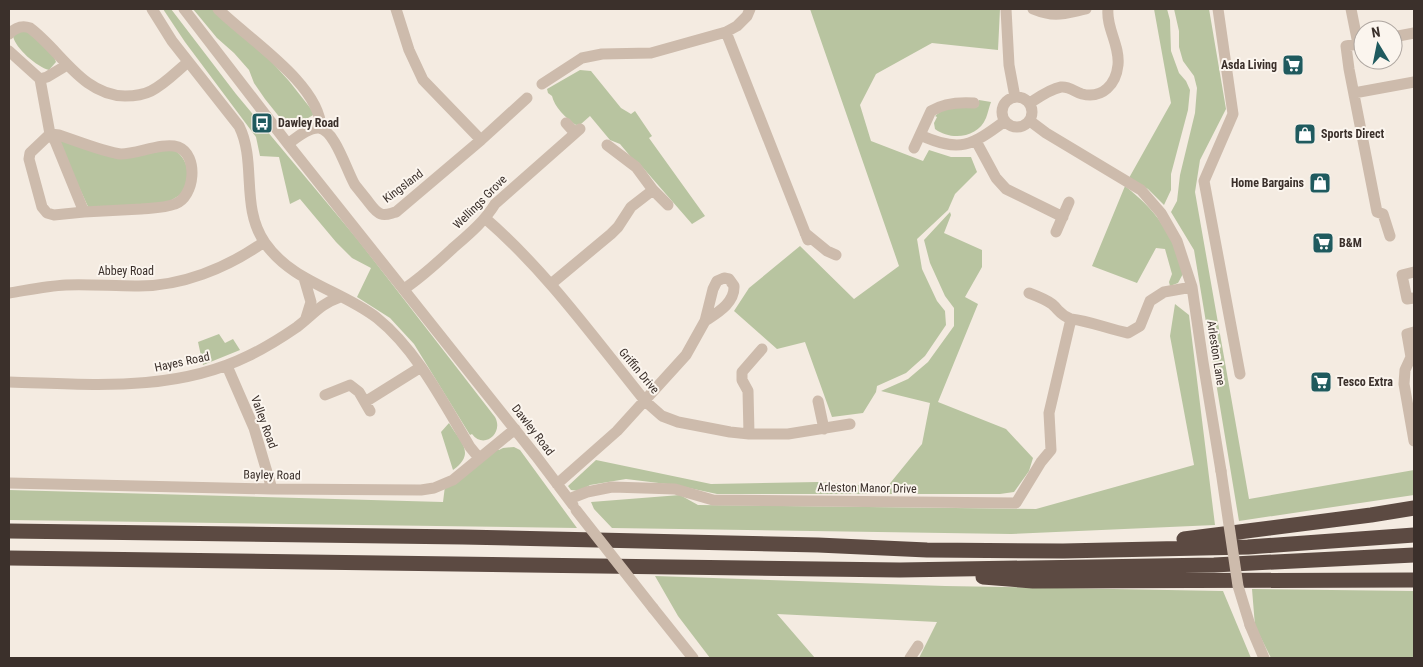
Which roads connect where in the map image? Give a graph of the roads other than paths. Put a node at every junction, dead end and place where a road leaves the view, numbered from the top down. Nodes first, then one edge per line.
1 (152, 9) edge
2 (184, 9) edge
3 (218, 9) edge
4 (396, 9) edge
5 (750, 9) edge
6 (1006, 9) edge
7 (1032, 9) edge
8 (1086, 9) edge
9 (1108, 9) edge
10 (1218, 9) edge
11 (726, 32) junction
12 (9, 34) edge
13 (1353, 44) edge
14 (9, 52) edge
15 (188, 62) junction
16 (67, 65) junction
17 (40, 79) junction
18 (1414, 82) edge
19 (542, 84) dead end
20 (1354, 92) junction
21 (1015, 97) junction
22 (526, 98) dead end
23 (974, 103) dead end
24 (1030, 103) junction
25 (1005, 121) junction
26 (1030, 121) junction
27 (566, 123) dead end
28 (321, 128) junction
29 (50, 134) junction
30 (920, 134) junction
31 (481, 140) junction
32 (976, 141) junction
33 (288, 144) junction
34 (607, 145) dead end
35 (914, 148) dead end
36 (653, 190) junction
37 (1069, 202) dead end
38 (668, 205) dead end
39 (84, 212) junction
40 (1063, 217) junction
41 (486, 219) junction
42 (1056, 232) dead end
43 (1390, 236) dead end
44 (264, 242) junction
45 (836, 255) dead end
46 (1414, 272) edge
47 (304, 278) junction
48 (550, 284) junction
49 (1192, 287) junction
50 (404, 288) junction
51 (9, 293) edge
52 (1030, 293) dead end
53 (340, 297) junction
54 (1414, 298) edge
55 (1071, 319) junction
56 (306, 320) junction
57 (705, 321) dead end
58 (1414, 332) edge
59 (762, 349) dead end
60 (1413, 357) edge
61 (227, 366) junction
62 (421, 367) junction
63 (1240, 374) dead end
64 (9, 382) edge
65 (1409, 383) edge
66 (325, 395) dead end
67 (644, 401) junction
68 (818, 401) dead end
69 (1411, 406) edge
70 (850, 424) dead end
71 (515, 429) junction
72 (824, 429) junction
73 (749, 434) junction
74 (1414, 434) edge
75 (480, 458) junction
76 (9, 483) edge
77 (557, 484) junction
78 (272, 489) junction
79 (568, 499) junction
80 (1414, 508) edge
81 (9, 532) edge
82 (1414, 535) edge
83 (1063, 551) junction
84 (1414, 555) edge
85 (9, 558) edge
86 (900, 570) junction
87 (1414, 580) edge
88 (918, 646) dead end
89 (693, 658) edge
90 (910, 658) edge
91 (1264, 658) edge

1 - 15 street
2 - 33 street, Dawley Road
3 - 28 street
4 - 31 street
5 - 11 street
6 - 21 street
7 - 8 street
9 - 24 street
10 - 63 street
11 - 19 street
11 - 45 street
12 - 16 street
13 - 20 street
14 - 17 street
15 - 16 street
15 - 44 street
16 - 17 street
17 - 29 street
18 - 20 street
20 - 43 street
21 - 24 street
21 - 25 street
22 - 31 street, Kingsland
23 - 30 street
24 - 26 street
25 - 26 street
25 - 32 street
26 - 49 street, Arleston Lane
27 - 41 street, Wellings Grove
28 - 31 street, Kingsland
28 - 33 street
29 - 39 street
29 - 39 street
29 - 39 street
30 - 32 street
30 - 35 street
32 - 40 street
33 - 50 street, Dawley Road
34 - 36 street
36 - 38 street
36 - 48 street
37 - 40 street
40 - 42 street
41 - 48 street, Griffin Drive
41 - 50 street, Wellings Grove
44 - 47 street
44 - 51 street, Abbey Road
46 - 54 street
47 - 53 street
47 - 56 street
48 - 67 street, Griffin Drive
49 - 55 street
49 - 91 street, Arleston Lane, bridge
50 - 71 street, Dawley Road
52 - 55 street
53 - 56 street, Hayes Road
53 - 62 street
55 - 79 street, Arleston Manor Drive
56 - 61 street, Hayes Road
57 - 67 street
58 - 60 street
59 - 73 street
60 - 65 street
61 - 64 street, Hayes Road
61 - 78 street, Valley Road
62 - 66 street
62 - 75 street
65 - 69 street
67 - 73 street, Griffin Drive
67 - 77 street
68 - 72 street
69 - 74 street
70 - 72 street, Griffin Drive
71 - 75 street, Bayley Road
71 - 77 street, Dawley Road
72 - 73 street, Griffin Drive
75 - 78 street, Bayley Road
76 - 78 street, Bayley Road
77 - 79 street, Dawley Road
79 - 89 street, Dawley Road, bridge
80 - 83 highway
81 - 83 highway
82 - 83 highway
84 - 86 highway
85 - 86 highway
86 - 87 highway
88 - 90 street

